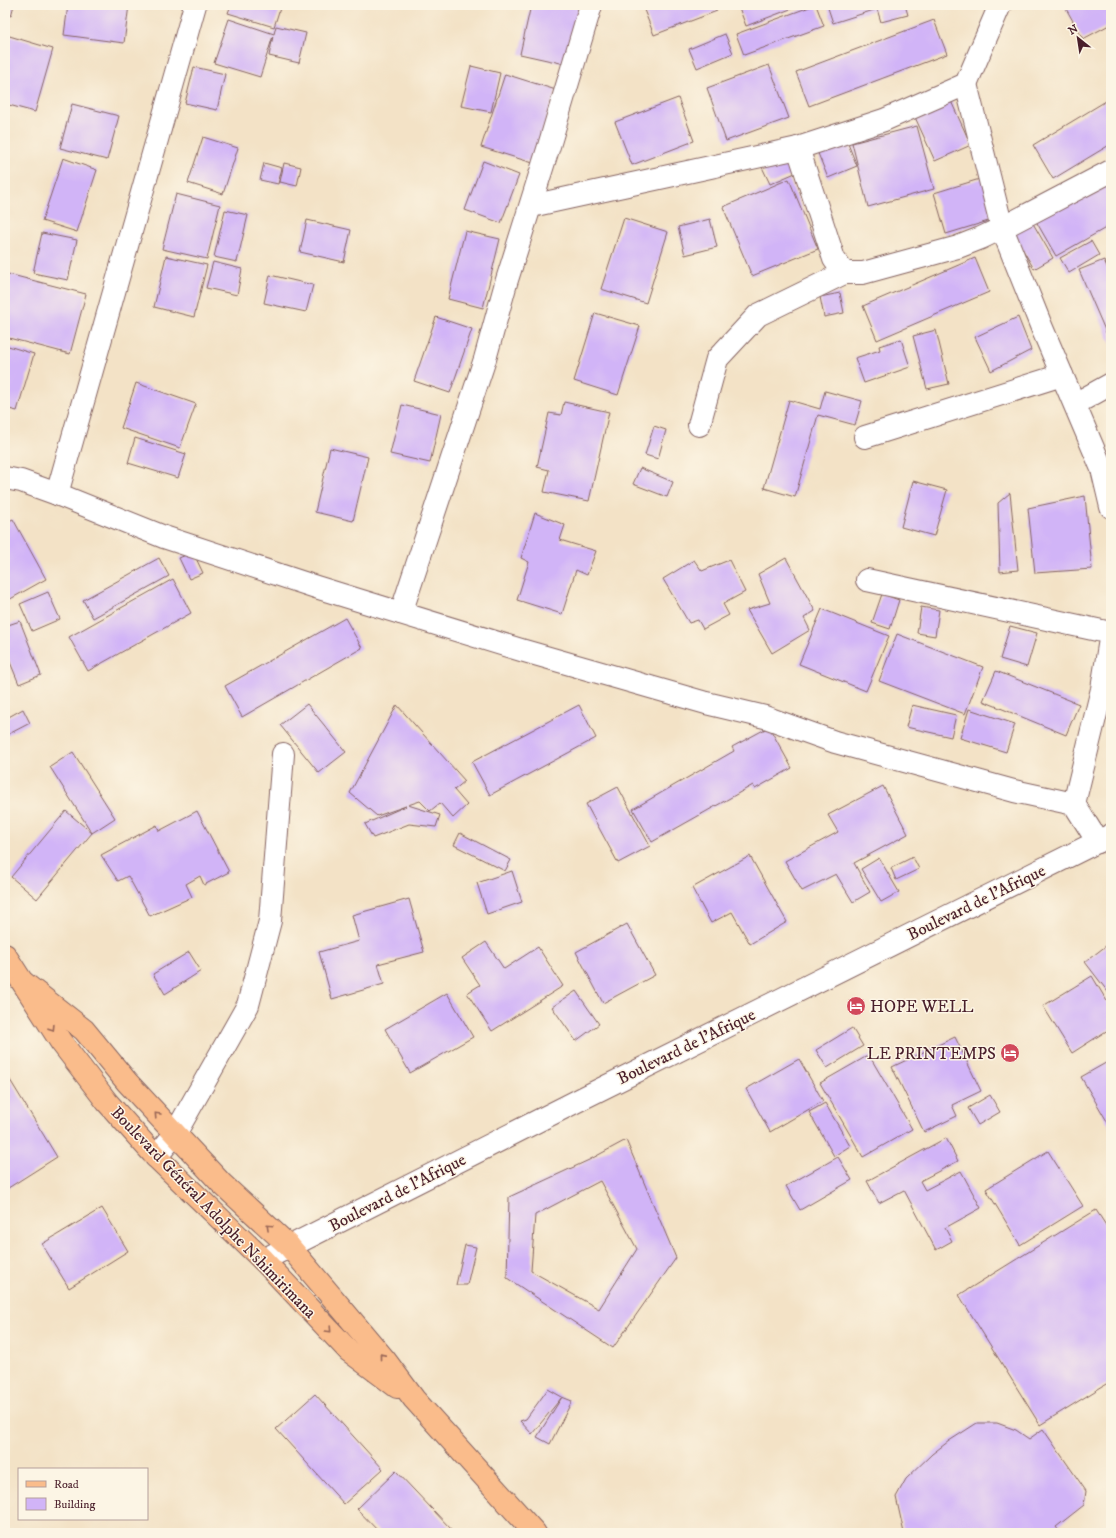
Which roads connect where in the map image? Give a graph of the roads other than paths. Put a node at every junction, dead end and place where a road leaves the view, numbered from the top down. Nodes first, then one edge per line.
1 (195, 5) edge
2 (591, 5) edge
3 (1000, 5) edge
4 (966, 84) junction
5 (798, 148) junction
6 (1111, 171) edge
7 (531, 206) junction
8 (1002, 228) junction
9 (844, 273) junction
10 (1062, 375) junction
11 (1111, 384) edge
12 (1075, 404) junction
13 (699, 425) dead end
14 (865, 437) dead end
15 (5, 478) edge
16 (57, 494) junction
17 (1111, 508) edge
18 (868, 580) dead end
19 (401, 613) junction
20 (1111, 633) edge
21 (283, 754) dead end
22 (1074, 804) junction
23 (1104, 838) edge
24 (5, 955) edge
25 (24, 983) junction
26 (175, 1134) junction
27 (156, 1157) junction
28 (289, 1246) junction
29 (263, 1260) junction
30 (414, 1399) junction
31 (535, 1533) edge

1 - 16 street
2 - 7 street
3 - 4 street
4 - 5 street
4 - 8 street
5 - 7 street
5 - 9 street
6 - 8 street
7 - 19 street
8 - 9 street
8 - 10 street
9 - 13 street
10 - 12 street
10 - 14 street
11 - 12 street
12 - 17 street
15 - 16 street
16 - 19 street
18 - 20 street
19 - 22 street
20 - 22 street
21 - 26 street
22 - 23 street
23 - 28 street, Boulevard de l'Afrique
24 - 25 main road, Boulevard Général Adolphe Nshimirimana
26 -> 25 main road, Boulevard Général Adolphe Nshimirimana
25 -> 27 main road, Boulevard Général Adolphe Nshimirimana
26 - 27 street
28 -> 26 main road, Boulevard Général Adolphe Nshimirimana
27 - 29 main road, Boulevard Général Adolphe Nshimirimana
28 - 29 street, Boulevard de l'Afrique
30 -> 28 main road, Boulevard Général Adolphe Nshimirimana
29 -> 30 main road, Boulevard Général Adolphe Nshimirimana
30 - 31 main road, Boulevard Général Adolphe Nshimirimana

